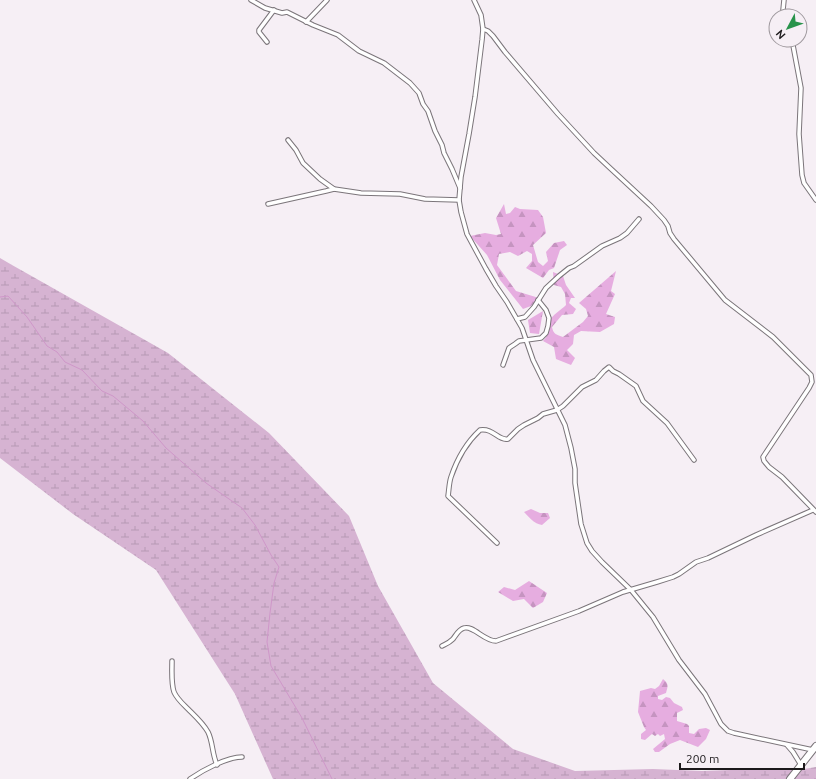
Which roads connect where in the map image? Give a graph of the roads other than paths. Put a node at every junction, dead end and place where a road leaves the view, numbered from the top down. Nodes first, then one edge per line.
1 (251, 0) edge
2 (327, 0) edge
3 (474, 0) edge
4 (274, 10) junction
5 (306, 22) junction
6 (482, 29) junction
7 (267, 42) dead end
8 (794, 48) edge
9 (288, 140) dead end
10 (334, 189) junction
11 (460, 189) junction
12 (459, 200) junction
13 (816, 200) edge
14 (268, 204) dead end
15 (639, 219) dead end
16 (538, 300) junction
17 (517, 319) junction
18 (527, 340) junction
19 (503, 365) dead end
20 (557, 410) junction
21 (694, 460) dead end
22 (815, 511) edge
23 (498, 543) dead end
24 (631, 590) junction
25 (442, 646) dead end
26 (172, 661) dead end
27 (787, 745) junction
28 (815, 748) edge
29 (242, 757) dead end
30 (217, 765) junction
31 (801, 766) junction
32 (190, 779) edge
33 (790, 779) edge

1 - 4 street
2 - 5 street
3 - 6 street
4 - 5 street
4 - 7 street
5 - 11 street
6 - 11 street
6 - 22 street
8 - 13 street
9 - 10 street
10 - 12 street
10 - 14 street
11 - 12 street
12 - 17 street
15 - 16 street
16 - 17 street
16 - 18 street
17 - 18 street
18 - 19 street
18 - 20 street
20 - 21 street
20 - 23 street
20 - 24 street
22 - 24 street
24 - 25 street
24 - 27 street
26 - 30 street
27 - 28 street
27 - 31 street
28 - 31 main road
29 - 30 street
30 - 32 street
31 - 33 main road

